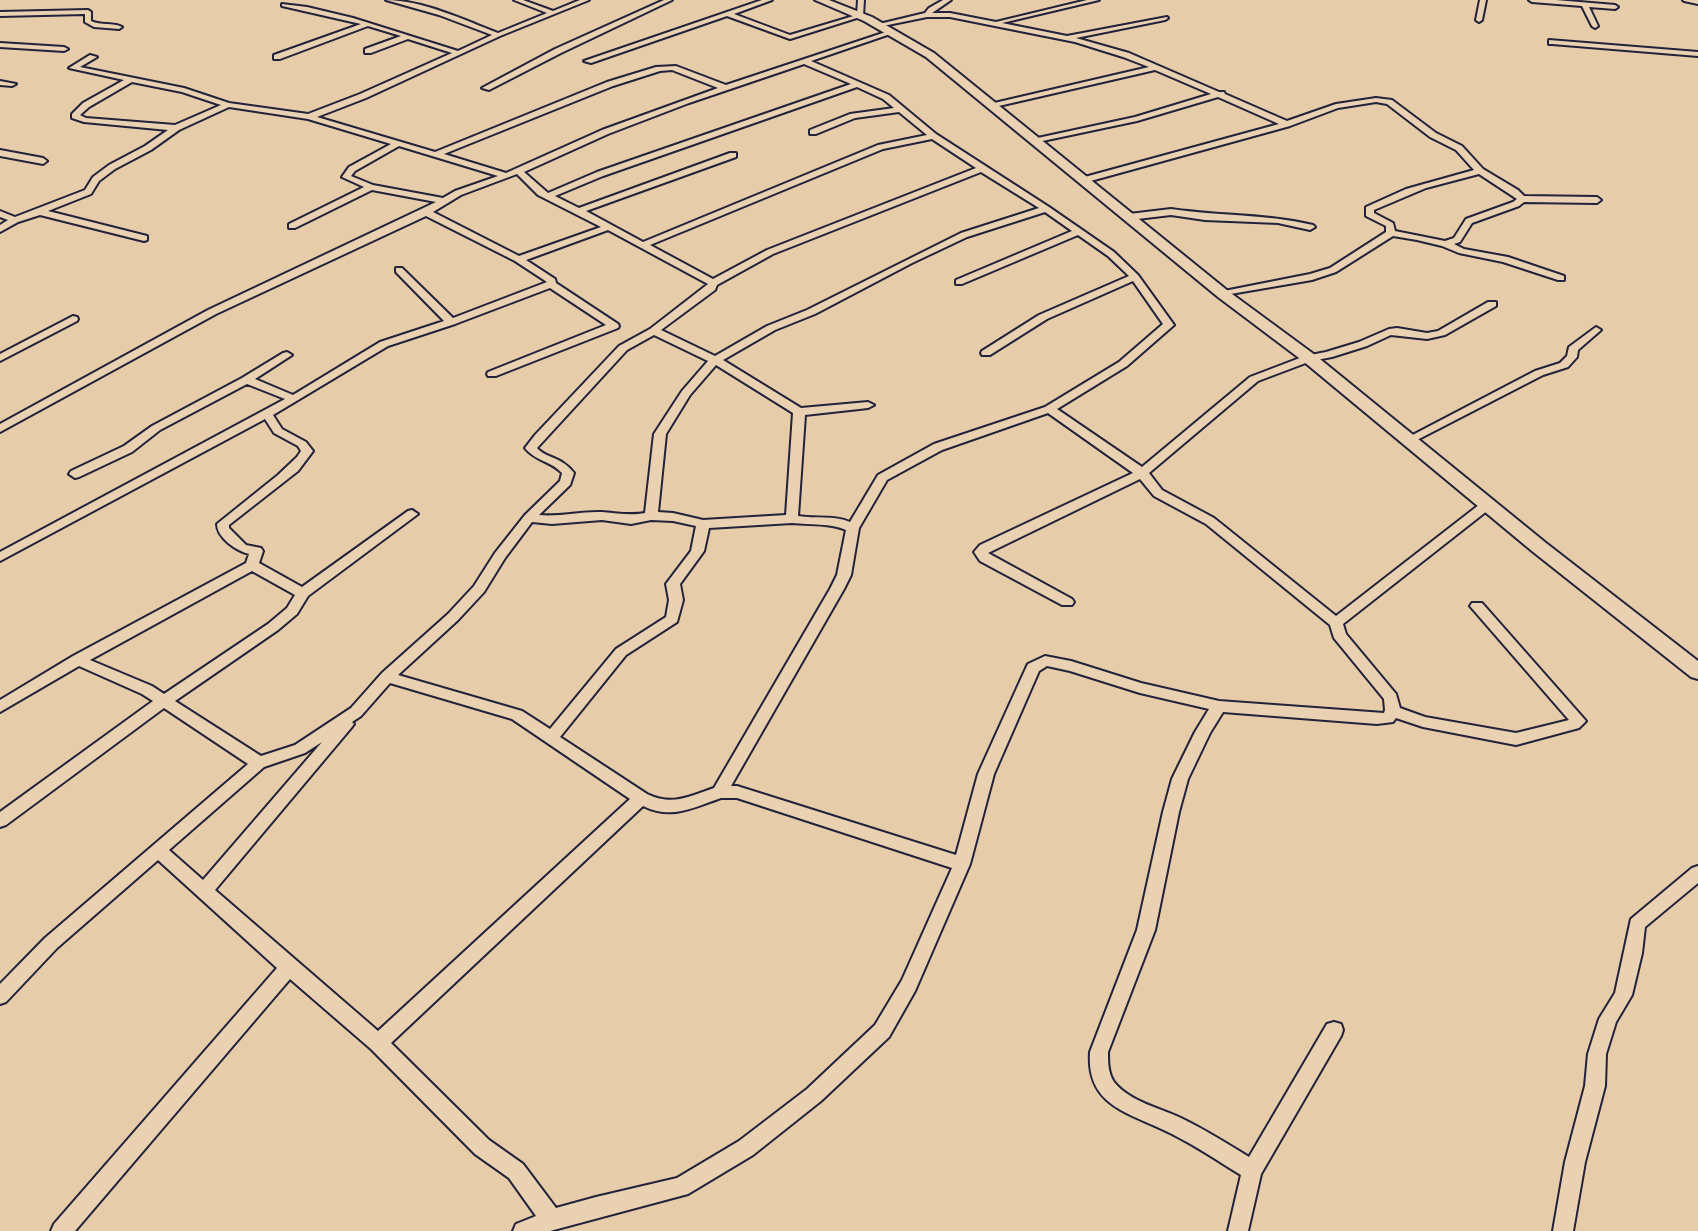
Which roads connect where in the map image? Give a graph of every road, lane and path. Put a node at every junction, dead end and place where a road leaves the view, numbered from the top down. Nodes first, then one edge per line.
1 (389, 0) edge
2 (517, 0) edge
3 (586, 0) edge
4 (669, 0) edge
5 (769, 0) edge
6 (820, 0) edge
7 (861, 0) edge
8 (948, 0) edge
9 (1096, 0) edge
10 (1483, 0) edge
11 (1532, 0) edge
12 (1686, 0) edge
13 (1698, 2) edge
14 (284, 5) dead end
15 (1585, 5) junction
16 (1615, 7) dead end
17 (553, 13) junction
18 (0, 14) edge
19 (727, 14) junction
20 (926, 15) junction
21 (860, 16) junction
22 (1165, 18) dead end
23 (1479, 20) dead end
24 (995, 23) junction
25 (368, 24) junction
26 (119, 26) dead end
27 (1595, 26) dead end
28 (884, 28) junction
29 (498, 35) junction
30 (409, 36) junction
31 (1064, 38) junction
32 (1552, 42) dead end
33 (0, 45) edge
34 (64, 49) dead end
35 (368, 51) dead end
36 (458, 54) junction
37 (1698, 54) edge
38 (93, 57) dead end
39 (278, 57) dead end
40 (588, 61) dead end
41 (806, 62) junction
42 (1156, 68) junction
43 (130, 80) junction
44 (0, 83) edge
45 (12, 84) dead end
46 (859, 84) junction
47 (486, 88) dead end
48 (726, 88) junction
49 (1221, 94) junction
50 (228, 105) junction
51 (993, 106) junction
52 (902, 109) junction
53 (309, 117) junction
54 (1287, 124) junction
55 (176, 128) junction
56 (813, 132) dead end
57 (933, 136) junction
58 (1036, 141) junction
59 (398, 143) junction
60 (0, 153) edge
61 (437, 154) junction
62 (733, 155) dead end
63 (43, 161) dead end
64 (982, 169) junction
65 (1480, 171) junction
66 (518, 172) junction
67 (505, 175) junction
68 (1084, 180) junction
69 (371, 187) junction
70 (548, 196) junction
71 (1522, 199) junction
72 (1597, 200) dead end
73 (445, 201) junction
74 (1046, 209) junction
75 (579, 211) junction
76 (40, 212) junction
77 (426, 212) junction
78 (0, 214) edge
79 (1129, 217) junction
80 (15, 220) junction
81 (292, 226) dead end
82 (1310, 226) dead end
83 (609, 227) junction
84 (0, 229) edge
85 (1078, 232) junction
86 (1392, 233) junction
87 (144, 238) dead end
88 (1445, 244) junction
89 (643, 245) junction
90 (518, 259) junction
91 (399, 270) dead end
92 (1135, 277) junction
93 (1561, 278) dead end
94 (959, 282) dead end
95 (551, 284) junction
96 (713, 284) junction
97 (1223, 294) junction
98 (1492, 304) dead end
99 (73, 319) dead end
100 (451, 322) junction
101 (654, 330) junction
102 (1596, 330) dead end
103 (986, 353) dead end
104 (287, 355) dead end
105 (0, 358) edge
106 (1309, 358) junction
107 (715, 360) junction
108 (492, 374) dead end
109 (246, 380) junction
110 (294, 399) junction
111 (868, 405) dead end
112 (1049, 409) junction
113 (799, 412) junction
114 (267, 414) junction
115 (0, 430) edge
116 (1409, 440) junction
117 (1142, 473) junction
118 (75, 474) dead end
119 (1488, 504) junction
120 (412, 514) dead end
121 (650, 516) junction
122 (529, 518) junction
123 (792, 519) junction
124 (703, 524) junction
125 (853, 528) junction
126 (0, 557) edge
127 (252, 564) junction
128 (303, 593) junction
129 (1067, 602) dead end
130 (1477, 606) dead end
131 (1336, 624) junction
132 (78, 660) junction
133 (1698, 672) edge
134 (387, 677) junction
135 (165, 700) junction
136 (1219, 706) junction
137 (0, 707) edge
138 (1393, 711) junction
139 (356, 712) junction
140 (551, 738) junction
141 (259, 763) junction
142 (720, 792) junction
143 (641, 798) junction
144 (0, 821) edge
145 (158, 850) junction
146 (962, 864) junction
147 (1698, 873) edge
148 (204, 892) junction
149 (288, 967) junction
150 (0, 996) edge
151 (1334, 1030) dead end
152 (378, 1043) junction
153 (1252, 1171) junction
154 (552, 1220) junction
155 (62, 1231) edge
156 (523, 1231) edge
157 (1238, 1231) edge
158 (1563, 1231) edge

1 - 29 street
2 - 17 street
3 - 17 street
4 - 47 street
5 - 19 street
6 - 21 street
7 - 21 street
8 - 20 street
9 - 24 street
10 - 23 street
11 - 15 street
12 - 13 street
14 - 25 street
15 - 16 street
15 - 27 street
17 - 29 street
18 - 26 street
19 - 21 street
19 - 40 street
20 - 24 street
20 - 28 street
21 - 28 street
22 - 31 street
24 - 31 street
25 - 30 street
25 - 39 street
28 - 41 street
28 - 51 street
29 - 36 street
30 - 35 street
30 - 36 street
31 - 42 street
32 - 37 street
33 - 34 street
36 - 53 street
38 - 43 street
41 - 46 street
41 - 48 street
42 - 49 street
42 - 51 street
43 - 50 street
43 - 55 street
44 - 45 street
46 - 52 street
46 - 70 street
48 - 61 street
48 - 66 street
49 - 54 street
49 - 58 street
50 - 53 street
50 - 55 street
51 - 58 street
52 - 56 street
52 - 57 street
53 - 59 street
54 - 65 street
54 - 68 street
55 - 76 street
57 - 64 street
57 - 89 street
58 - 68 street
59 - 61 street
59 - 69 street
60 - 63 street
61 - 67 street
62 - 75 street
64 - 74 street
64 - 96 street
65 - 71 street
65 - 86 street
66 - 67 street
66 - 70 street
67 - 73 street
68 - 79 street
69 - 73 street
69 - 81 street
70 - 75 street
71 - 72 street
71 - 88 street
73 - 77 street
74 - 85 street
74 - 107 street
75 - 83 street
76 - 80 street
76 - 87 street
77 - 90 street
77 - 115 street
78 - 80 street
79 - 82 street
79 - 97 street
80 - 84 street
83 - 89 street
83 - 90 street
85 - 92 street
85 - 94 street
86 - 88 street
86 - 97 street
88 - 93 street
89 - 96 street
90 - 95 street
91 - 100 street
92 - 103 street
92 - 112 street
95 - 100 street
95 - 108 street
96 - 101 street
97 - 106 street
98 - 106 street
99 - 105 street
100 - 110 street
101 - 107 street
101 - 122 street
102 - 116 street
104 - 109 street
106 - 116 street
106 - 117 street
107 - 113 street
107 - 121 street
109 - 110 street
109 - 118 street
110 - 114 street
111 - 113 street
112 - 117 street
112 - 125 street
113 - 123 street
114 - 126 street
114 - 127 street
116 - 119 street
117 - 129 street
117 - 131 street
119 - 131 street
119 - 133 street
120 - 128 street
121 - 122 street
121 - 124 street
122 - 134 street
123 - 124 street
123 - 125 street
124 - 140 street
125 - 142 street
127 - 128 street
127 - 132 street
128 - 135 street
130 - 138 street
131 - 138 street
132 - 135 street
132 - 137 street
134 - 139 street
134 - 140 street
135 - 141 street
135 - 144 street
136 - 138 street
136 - 146 street
136 - 153 street
139 - 141 street
139 - 148 street
140 - 143 street
141 - 145 street
142 - 143 street
142 - 146 street
143 - 152 street
145 - 148 street
145 - 150 street
146 - 154 street
147 - 158 street
148 - 149 street
149 - 152 street
149 - 155 street
151 - 153 street
152 - 154 street
153 - 157 street
154 - 156 street

